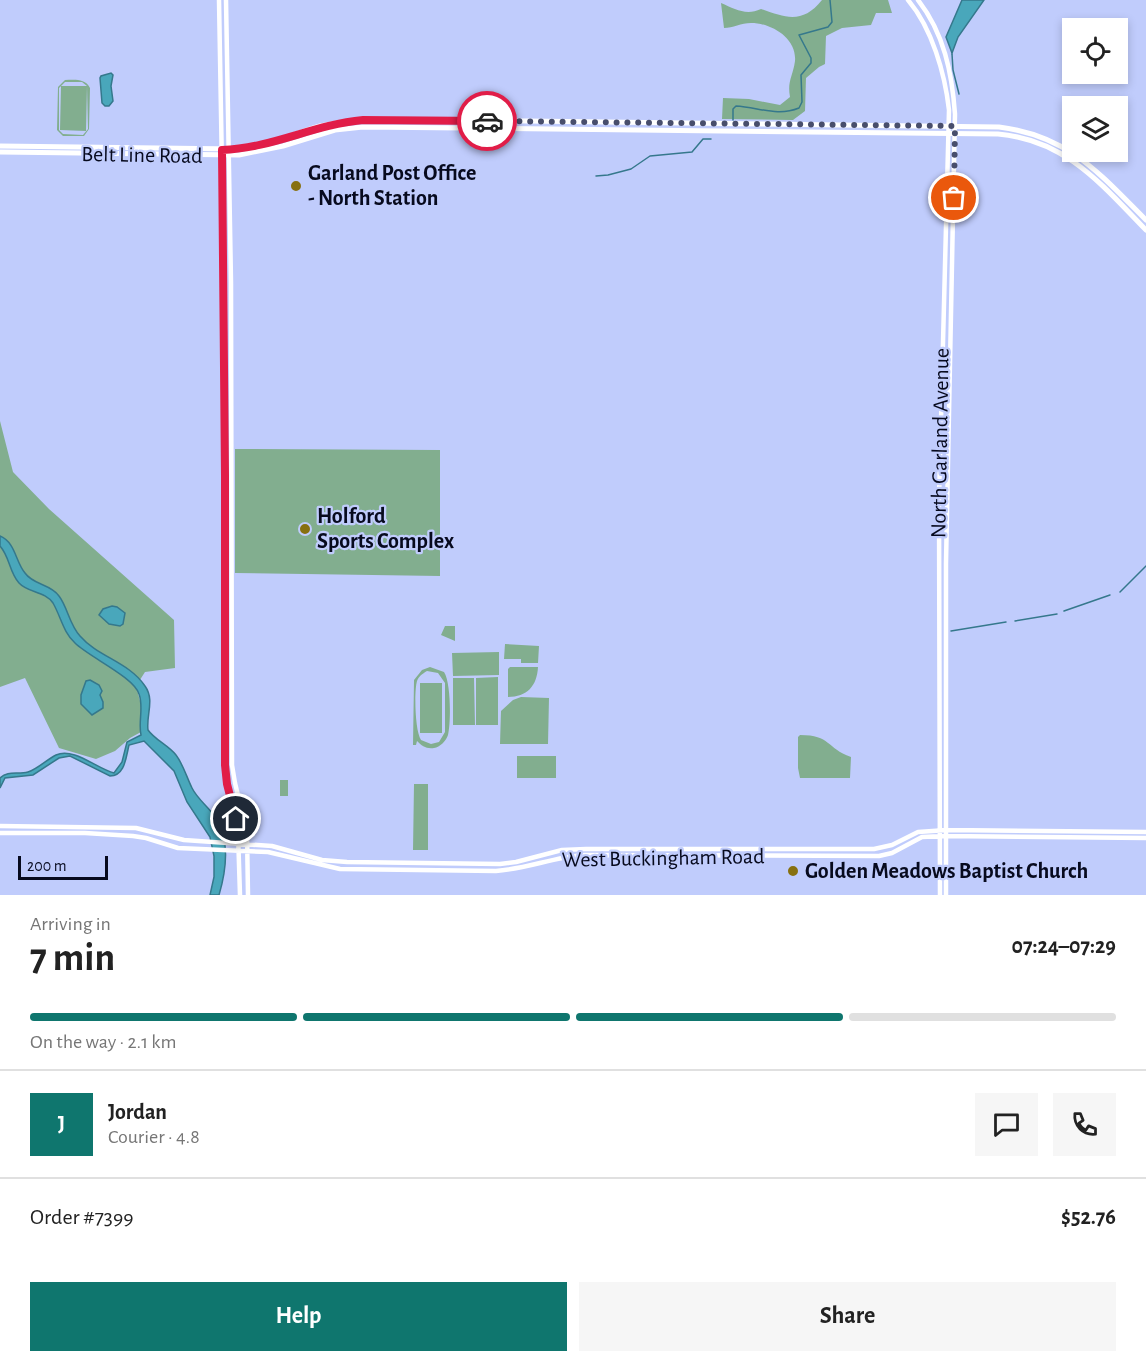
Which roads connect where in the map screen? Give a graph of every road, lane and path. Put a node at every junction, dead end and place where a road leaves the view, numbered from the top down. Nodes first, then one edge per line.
1 (219, 0) edge
2 (226, 0) edge
3 (908, 0) edge
4 (918, 0) edge
5 (934, 25) junction
6 (927, 28) junction
7 (952, 130) junction
8 (0, 146) edge
9 (48, 147) junction
10 (0, 152) edge
11 (136, 152) junction
12 (229, 152) junction
13 (45, 153) junction
14 (222, 153) junction
15 (1119, 198) junction
16 (946, 200) junction
17 (954, 200) junction
18 (1146, 220) edge
19 (1146, 230) edge
20 (944, 253) junction
21 (953, 253) junction
22 (942, 334) junction
23 (950, 348) junction
24 (224, 518) junction
25 (232, 518) junction
26 (939, 750) junction
27 (946, 782) junction
28 (0, 826) edge
29 (947, 830) junction
30 (1146, 832) edge
31 (0, 833) edge
32 (940, 833) junction
33 (947, 836) junction
34 (1146, 838) edge
35 (901, 840) junction
36 (248, 844) junction
37 (239, 847) junction
38 (861, 849) junction
39 (248, 851) junction
40 (891, 853) junction
41 (300, 854) junction
42 (861, 856) junction
43 (298, 860) junction
44 (523, 861) junction
45 (367, 863) junction
46 (484, 864) junction
47 (524, 867) junction
48 (367, 869) junction
49 (484, 871) junction
50 (240, 895) edge
51 (248, 895) edge
52 (940, 895) edge
53 (946, 895) edge

1 - 14 main road
2 - 12 main road
3 - 6 main road, North Garland Avenue
4 - 5 main road, North Garland Avenue
5 - 6 main road
5 - 7 main road, North Garland Avenue
6 - 7 main road, North Garland Avenue
7 - 12 main road, Belt Line Road
7 - 15 main road, Belt Line Road
7 - 16 main road, North Garland Avenue
7 - 17 main road, North Garland Avenue
8 - 9 main road, Belt Line Road
9 - 11 main road, Belt Line Road
9 - 13 main road
10 - 13 main road, Belt Line Road
11 - 13 main road, Belt Line Road
11 - 14 main road, Belt Line Road
12 - 14 main road, Belt Line Road
12 - 25 main road
14 - 24 main road
15 - 18 main road, Belt Line Road
15 - 19 main road, Belt Line Road
16 - 17 main road
16 - 20 main road, North Garland Avenue
17 - 21 main road, North Garland Avenue
20 - 21 main road
20 - 22 main road, North Garland Avenue
21 - 23 main road, North Garland Avenue
22 - 23 main road
22 - 26 main road, North Garland Avenue
23 - 27 main road, North Garland Avenue
24 - 25 main road
24 - 37 main road
25 - 36 main road
26 - 27 main road
26 - 32 main road, North Garland Avenue
27 - 29 main road, North Garland Avenue
28 - 37 main road, West Buckingham Road
29 - 30 main road, West Buckingham Road
29 - 32 main road, West Buckingham Road
29 - 33 main road, North Garland Avenue
31 - 37 main road, West Buckingham Road
32 - 33 main road, West Buckingham Road
32 - 35 main road, West Buckingham Road
32 - 40 main road, West Buckingham Road
32 - 52 main road, North Garland Avenue
33 - 34 main road, West Buckingham Road
33 - 53 main road, North Garland Avenue
35 - 38 main road, West Buckingham Road
35 - 40 main road
36 - 37 main road, West Buckingham Road
36 - 39 main road
36 - 41 main road, West Buckingham Road
37 - 39 main road, West Buckingham Road
37 - 50 main road
38 - 42 main road
38 - 44 main road, West Buckingham Road
39 - 43 main road, West Buckingham Road
39 - 51 main road
40 - 42 main road, West Buckingham Road
41 - 43 main road
41 - 45 main road, West Buckingham Road
42 - 47 main road, West Buckingham Road
43 - 48 main road, West Buckingham Road
44 - 46 main road, West Buckingham Road
44 - 47 main road
45 - 46 main road, West Buckingham Road
45 - 48 main road
46 - 49 main road
47 - 49 main road, West Buckingham Road
48 - 49 main road, West Buckingham Road

